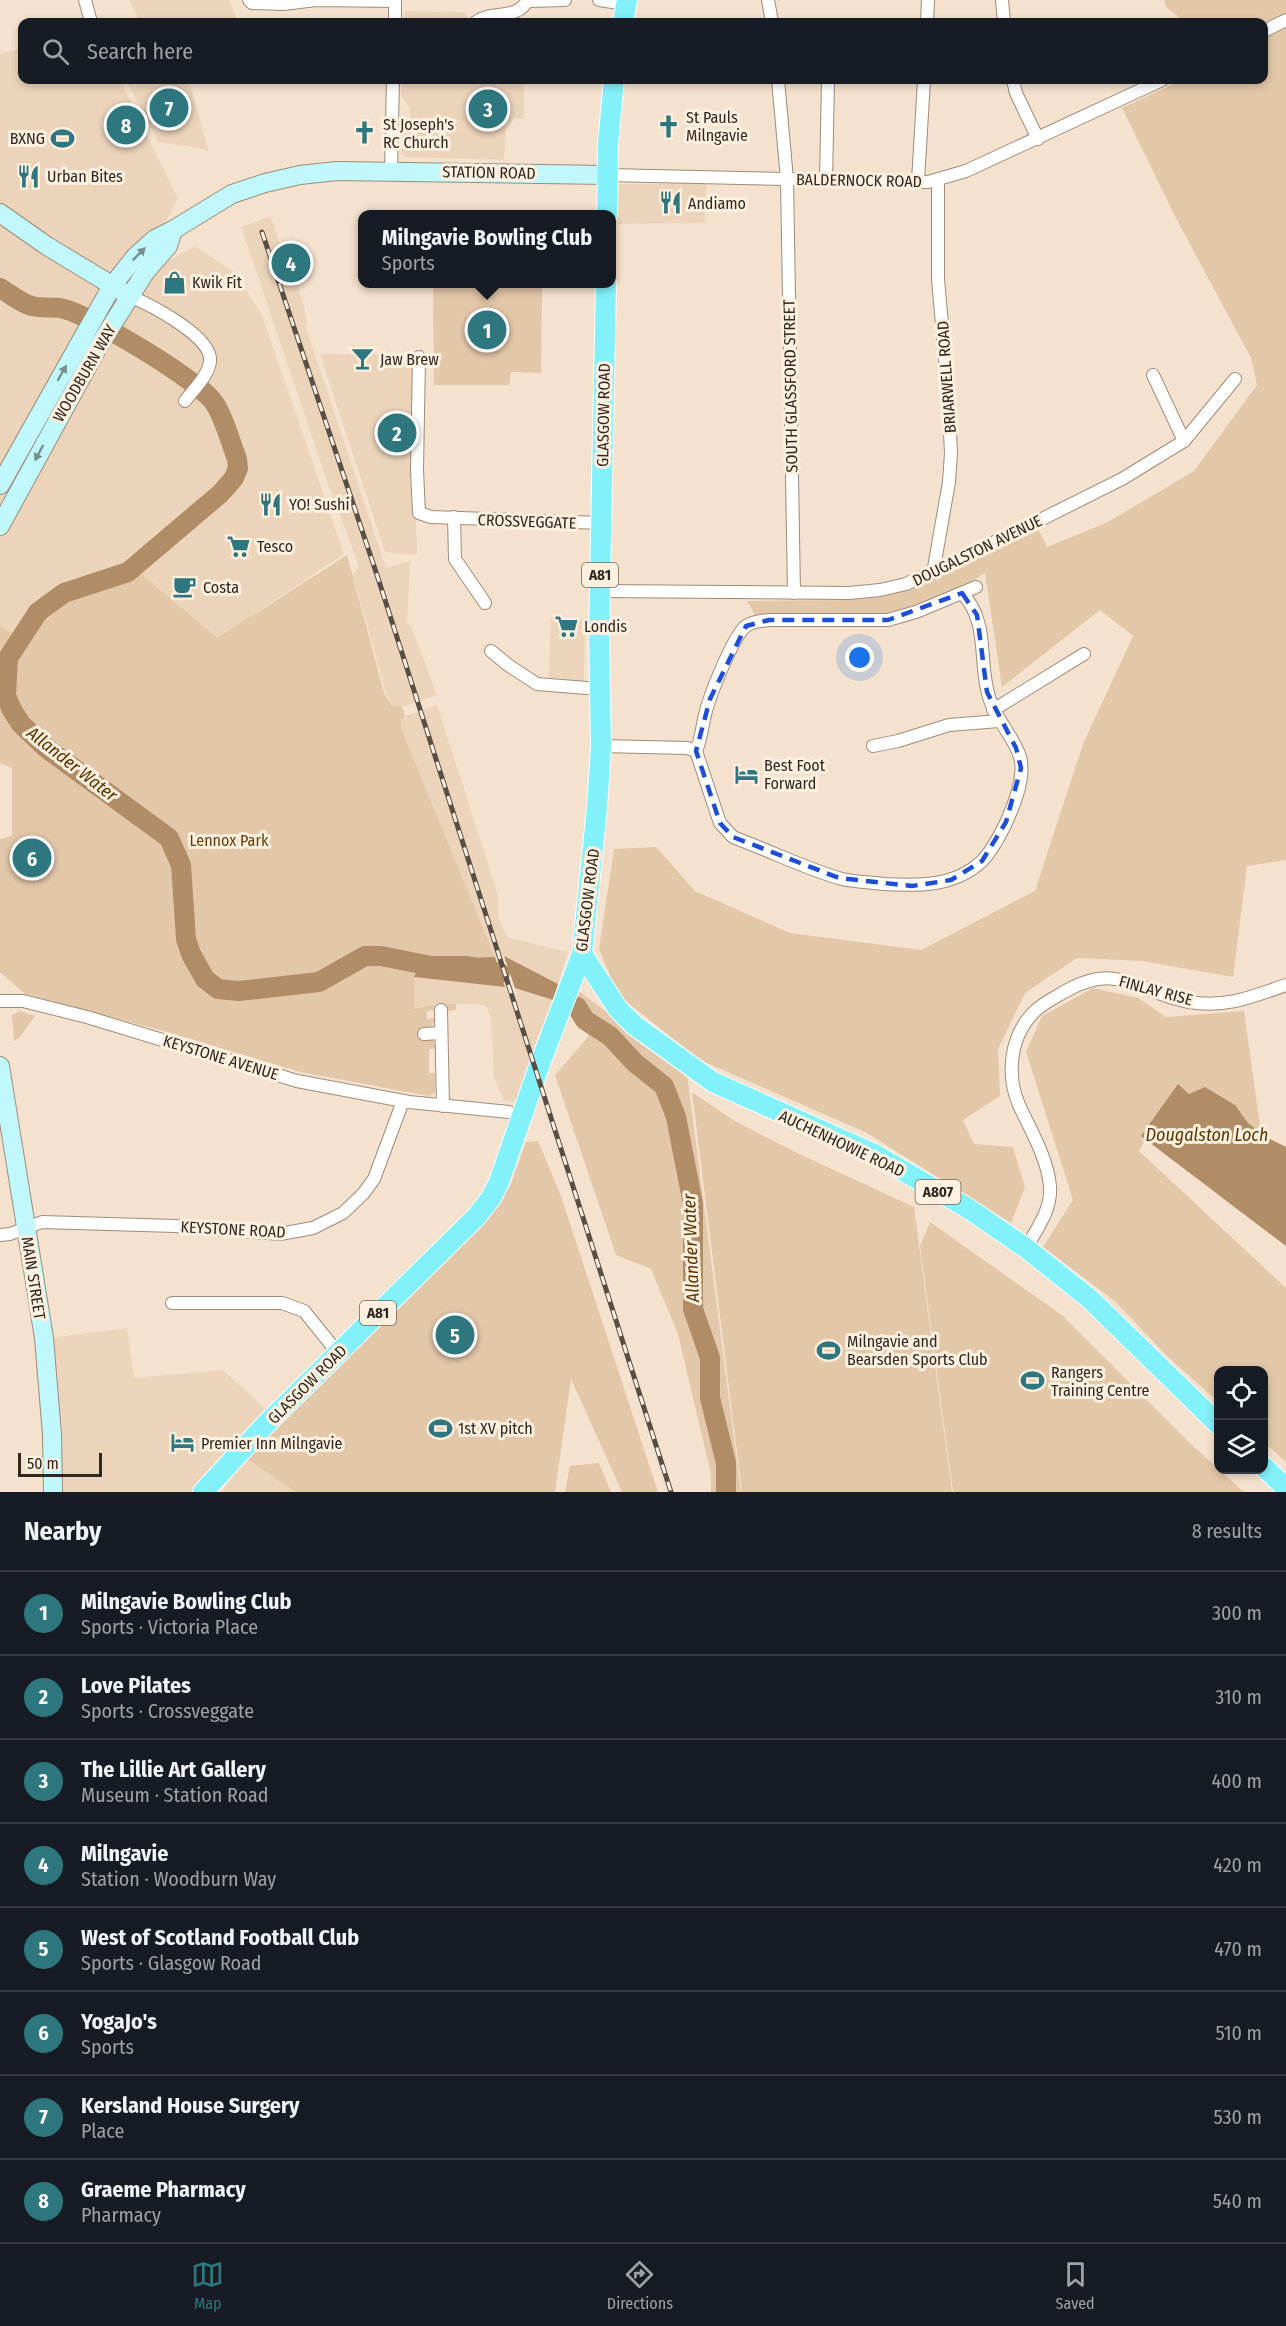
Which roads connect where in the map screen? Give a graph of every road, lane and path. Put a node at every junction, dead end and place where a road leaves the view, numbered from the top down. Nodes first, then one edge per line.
1 (85, 0) edge
2 (249, 0) edge
3 (395, 0) edge
4 (565, 0) edge
5 (599, 0) edge
6 (768, 0) edge
7 (928, 0) edge
8 (1002, 0) edge
9 (528, 1) edge
10 (625, 9) edge
11 (90, 18) edge
12 (395, 18) edge
13 (482, 18) edge
14 (771, 18) edge
15 (927, 18) edge
16 (1004, 18) edge
17 (1286, 20) edge
18 (1268, 29) edge
19 (393, 84) edge
20 (614, 84) edge
21 (778, 84) edge
22 (828, 84) edge
23 (924, 84) edge
24 (1014, 84) edge
25 (1153, 84) edge
26 (1038, 139) junction
27 (370, 171) joint
28 (391, 171) junction
29 (607, 175) junction
30 (787, 179) junction
31 (826, 180) junction
32 (938, 180) junction
33 (918, 182) junction
34 (607, 210) edge
35 (0, 213) edge
36 (173, 230) junction
37 (112, 286) junction
38 (606, 288) edge
39 (129, 296) junction
40 (419, 357) dead end
41 (1153, 375) dead end
42 (1235, 379) dead end
43 (185, 401) dead end
44 (1184, 441) junction
45 (0, 485) edge
46 (454, 517) junction
47 (601, 523) junction
48 (1, 524) edge
49 (933, 573) junction
50 (976, 587) dead end
51 (600, 591) junction
52 (794, 593) junction
53 (962, 593) junction
54 (485, 603) dead end
55 (491, 651) dead end
56 (1084, 654) dead end
57 (599, 689) junction
58 (996, 716) junction
59 (601, 746) junction
60 (873, 746) dead end
61 (696, 751) junction
62 (582, 954) junction
63 (1286, 985) edge
64 (0, 1000) edge
65 (441, 1010) dead end
66 (441, 1033) junction
67 (424, 1034) dead end
68 (0, 1066) edge
69 (403, 1101) junction
70 (443, 1106) junction
71 (509, 1112) dead end
72 (27, 1228) junction
73 (0, 1235) edge
74 (1026, 1248) junction
75 (172, 1303) dead end
76 (338, 1353) junction
77 (1214, 1420) edge
78 (1268, 1472) edge
79 (1286, 1488) edge
80 (53, 1492) edge
81 (203, 1492) edge

1 - 11 street
2 - 3 street
3 - 12 street
4 - 9 street
5 - 10 street
6 - 14 street
7 - 15 street
8 - 16 street
9 - 13 street
17 - 18 street
19 - 28 street
20 - 29 main road
21 - 30 street, SOUTH GLASSFORD STREET
22 - 31 street
23 - 33 street
24 - 26 street
25 - 26 street, BALDERNOCK ROAD
26 - 32 street, BALDERNOCK ROAD
27 - 28 main road, STATION ROAD
27 - 36 main road, WOODBURN WAY
28 - 29 main road, STATION ROAD
29 - 30 street, BALDERNOCK ROAD
29 - 34 main road
30 - 31 street, BALDERNOCK ROAD
30 - 52 street, SOUTH GLASSFORD STREET
31 - 33 street, BALDERNOCK ROAD
32 - 33 street, BALDERNOCK ROAD
32 - 49 street, BRIARWELL ROAD
35 - 37 main road
37 -> 36 main road, WOODBURN WAY
36 - 39 main road, WOODBURN WAY
37 - 39 main road
45 -> 37 main road, WOODBURN WAY
38 - 47 main road, GLASGOW ROAD / A81
39 - 43 street
39 -> 48 main road, WOODBURN WAY
40 - 46 street, CROSSVEGGATE
41 - 44 street
42 - 44 street, DOUGALSTON AVENUE
44 - 49 street, DOUGALSTON AVENUE
46 - 47 street, CROSSVEGGATE
46 - 54 street, CROSSVEGGATE
47 - 51 main road, GLASGOW ROAD / A81
49 - 52 street, DOUGALSTON AVENUE
50 - 53 street
51 - 52 street, DOUGALSTON AVENUE
51 - 57 main road, GLASGOW ROAD / A81
53 - 58 street
53 - 61 street
55 - 57 street
56 - 58 street
57 - 59 main road, GLASGOW ROAD / A81
58 - 60 street
58 - 61 street
59 - 61 street
59 - 62 main road, GLASGOW ROAD / A81
62 - 74 main road, AUCHENHOWIE ROAD / A807
62 - 76 main road, GLASGOW ROAD / A81
63 - 74 street, FINLAY RISE
64 - 69 street, KEYSTONE AVENUE
65 - 66 street
66 - 67 street
66 - 70 street
68 - 72 main road, MAIN STREET
69 - 70 street, KEYSTONE AVENUE
69 - 72 street, KEYSTONE ROAD
70 - 71 street, KEYSTONE AVENUE
72 - 73 street, KEYSTONE ROAD
72 - 80 main road, MAIN STREET
74 - 77 main road, AUCHENHOWIE ROAD / A807
75 - 76 street
76 - 81 main road, GLASGOW ROAD / A81
78 - 79 main road

